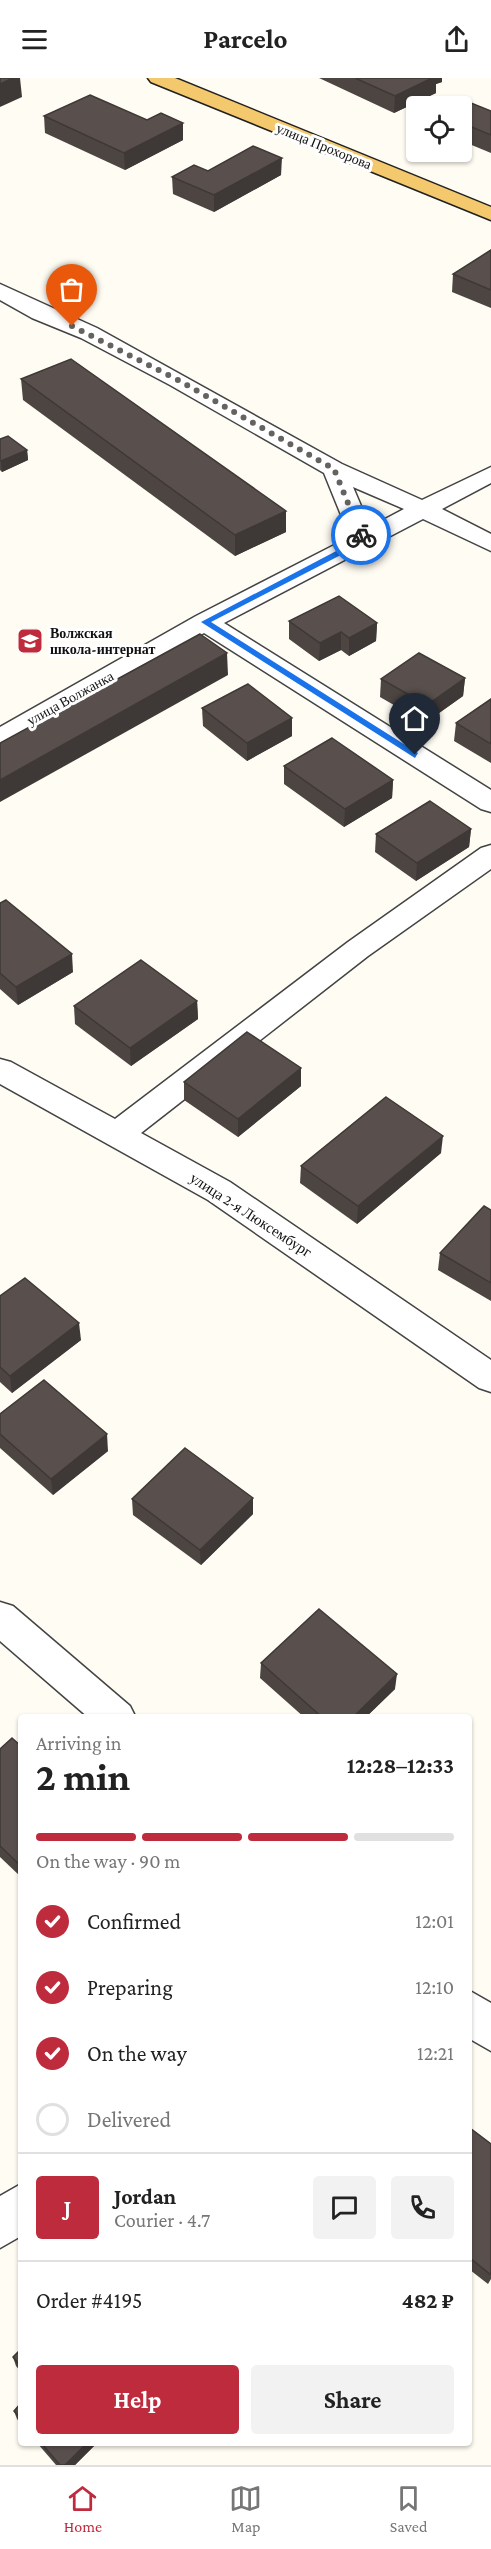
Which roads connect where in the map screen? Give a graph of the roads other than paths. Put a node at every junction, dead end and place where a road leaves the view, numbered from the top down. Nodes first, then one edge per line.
1 (158, 78) edge
2 (491, 214) edge
3 (0, 291) edge
4 (334, 469) junction
5 (491, 474) edge
6 (425, 510) junction
7 (363, 540) junction
8 (491, 544) edge
9 (205, 622) junction
10 (0, 738) edge
11 (491, 803) edge
12 (491, 855) edge
13 (0, 1070) edge
14 (117, 1135) junction
15 (491, 1378) edge
16 (0, 1618) edge
17 (112, 1714) edge
18 (472, 2014) edge
19 (491, 2030) edge
20 (18, 2209) edge
21 (0, 2226) edge

1 - 2 main road, улица Прохорова
3 - 4 street
4 - 6 street
4 - 7 street
5 - 6 street, улица Волжанка
6 - 7 street, улица Волжанка
6 - 8 street
7 - 9 street, улица Волжанка
9 - 10 street, улица Волжанка
9 - 11 street
12 - 14 street
13 - 14 street, улица 2-я Люксембург
14 - 15 street, улица 2-я Люксембург
16 - 17 street
18 - 19 street
20 - 21 street

